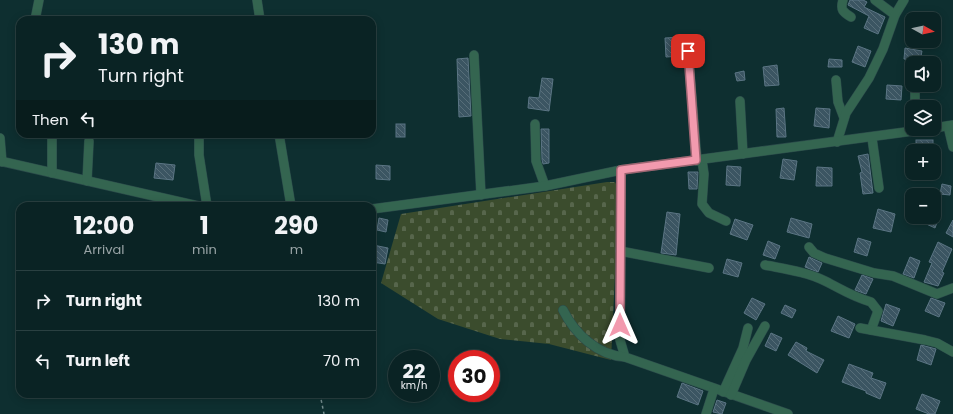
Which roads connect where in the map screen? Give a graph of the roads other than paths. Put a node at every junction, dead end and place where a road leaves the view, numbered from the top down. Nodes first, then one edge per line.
1 (38, 0) edge
2 (257, 0) edge
3 (843, 0) edge
4 (875, 0) edge
5 (904, 0) edge
6 (895, 15) junction
7 (36, 16) edge
8 (259, 16) edge
9 (851, 17) dead end
10 (688, 51) dead end
11 (474, 55) dead end
12 (836, 80) dead end
13 (740, 101) dead end
14 (844, 118) junction
15 (535, 124) dead end
16 (950, 126) edge
17 (905, 132) edge
18 (0, 138) edge
19 (52, 138) edge
20 (199, 138) edge
21 (280, 138) edge
22 (872, 138) junction
23 (89, 141) dead end
24 (837, 142) junction
25 (953, 147) edge
26 (743, 154) junction
27 (700, 160) junction
28 (1, 161) edge
29 (621, 170) junction
30 (52, 173) junction
31 (87, 181) junction
32 (545, 186) junction
33 (879, 188) dead end
34 (481, 195) junction
35 (180, 202) edge
36 (206, 202) edge
37 (290, 202) edge
38 (376, 208) edge
39 (726, 221) dead end
40 (809, 247) dead end
41 (620, 251) junction
42 (765, 265) dead end
43 (709, 268) dead end
44 (953, 288) edge
45 (563, 310) dead end
46 (765, 326) dead end
47 (748, 328) dead end
48 (860, 328) dead end
49 (871, 330) junction
50 (953, 352) edge
51 (624, 357) junction
52 (723, 392) junction
53 (706, 414) edge
54 (788, 414) edge

1 - 7 street
2 - 8 street
3 - 9 street
4 - 6 street
5 - 6 street
6 - 14 street
10 - 27 street
11 - 34 street
12 - 14 street
13 - 26 street
14 - 24 street
15 - 32 street
16 - 25 street
17 - 22 street
18 - 28 street
19 - 30 street
20 - 36 street
21 - 37 street
22 - 24 street
22 - 33 street
23 - 31 street
24 - 26 street
26 - 27 street
27 - 29 street
27 - 39 street
28 - 30 street
29 - 32 street
29 - 41 street
30 - 31 street
31 - 35 street
32 - 34 street
34 - 38 street
40 - 44 street
41 - 43 street
41 - 51 street
42 - 49 street
45 - 51 street
46 - 52 street
47 - 52 street
48 - 49 street
49 - 50 street
51 - 52 street
52 - 53 street
52 - 54 street

